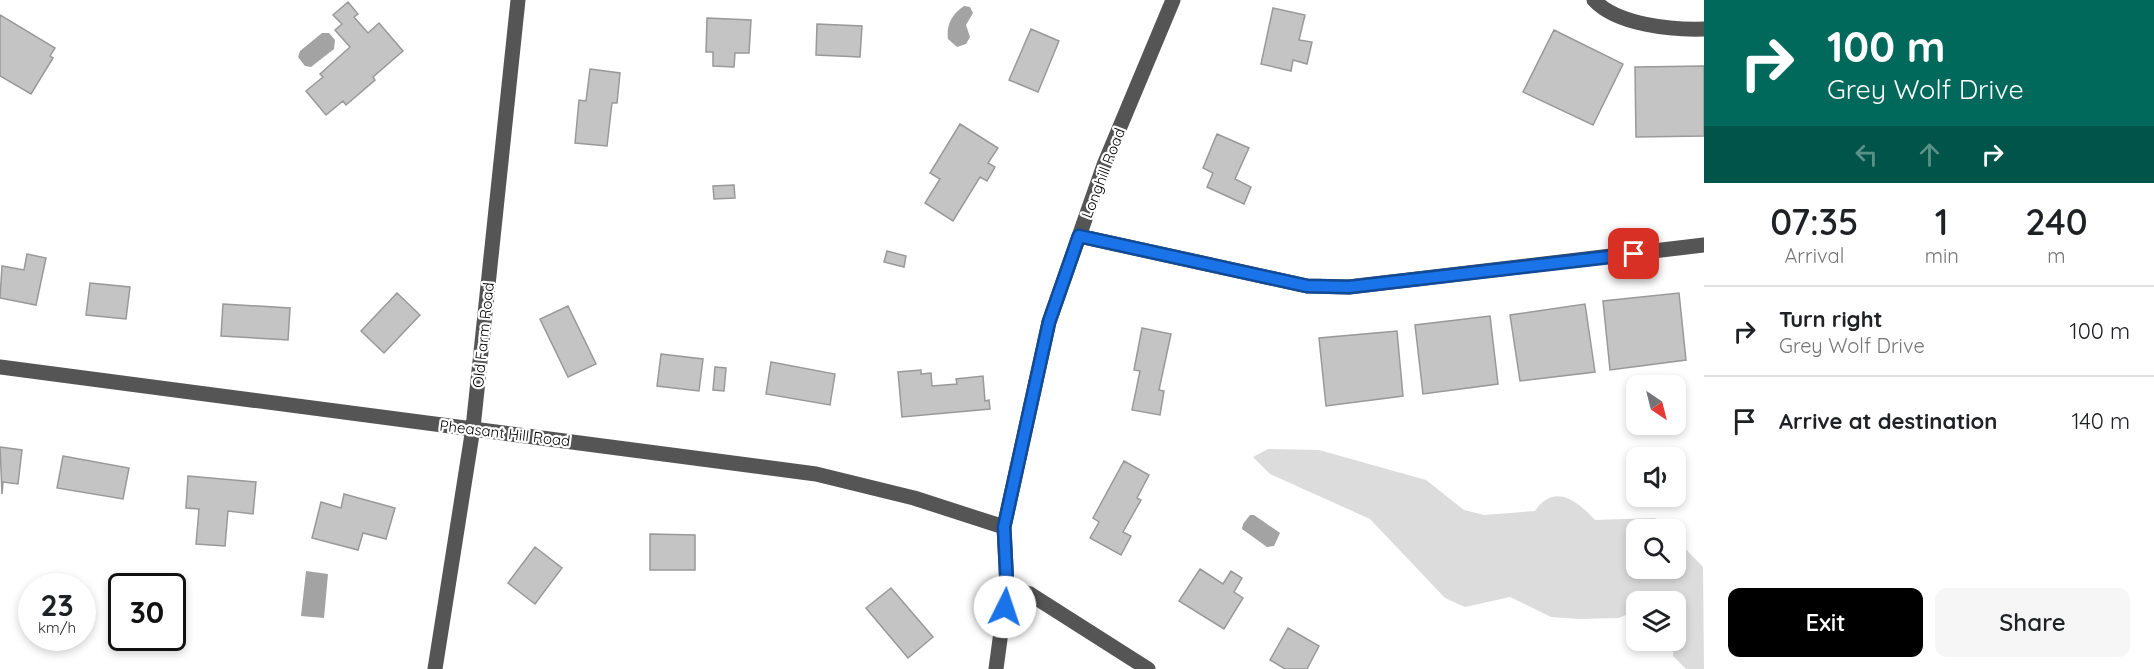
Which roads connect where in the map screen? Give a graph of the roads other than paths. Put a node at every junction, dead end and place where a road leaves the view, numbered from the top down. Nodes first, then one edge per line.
1 (518, 0) edge
2 (1173, 0) edge
3 (1594, 0) edge
4 (1704, 28) edge
5 (1079, 236) junction
6 (1704, 245) edge
7 (0, 367) edge
8 (473, 428) junction
9 (1004, 527) junction
10 (1007, 587) junction
11 (435, 669) edge
12 (996, 669) edge
13 (1148, 669) edge

1 - 8 street, Old Farm Road
2 - 5 street, Longhill Road
3 - 4 street
5 - 6 street
5 - 9 street, Longhill Road
7 - 8 street, Pheasant Hill Road
8 - 9 street, Pheasant Hill Road
8 - 11 street, Old Farm Road
9 - 10 street, Longhill Road
10 - 12 street, Longhill Road
10 - 13 street

